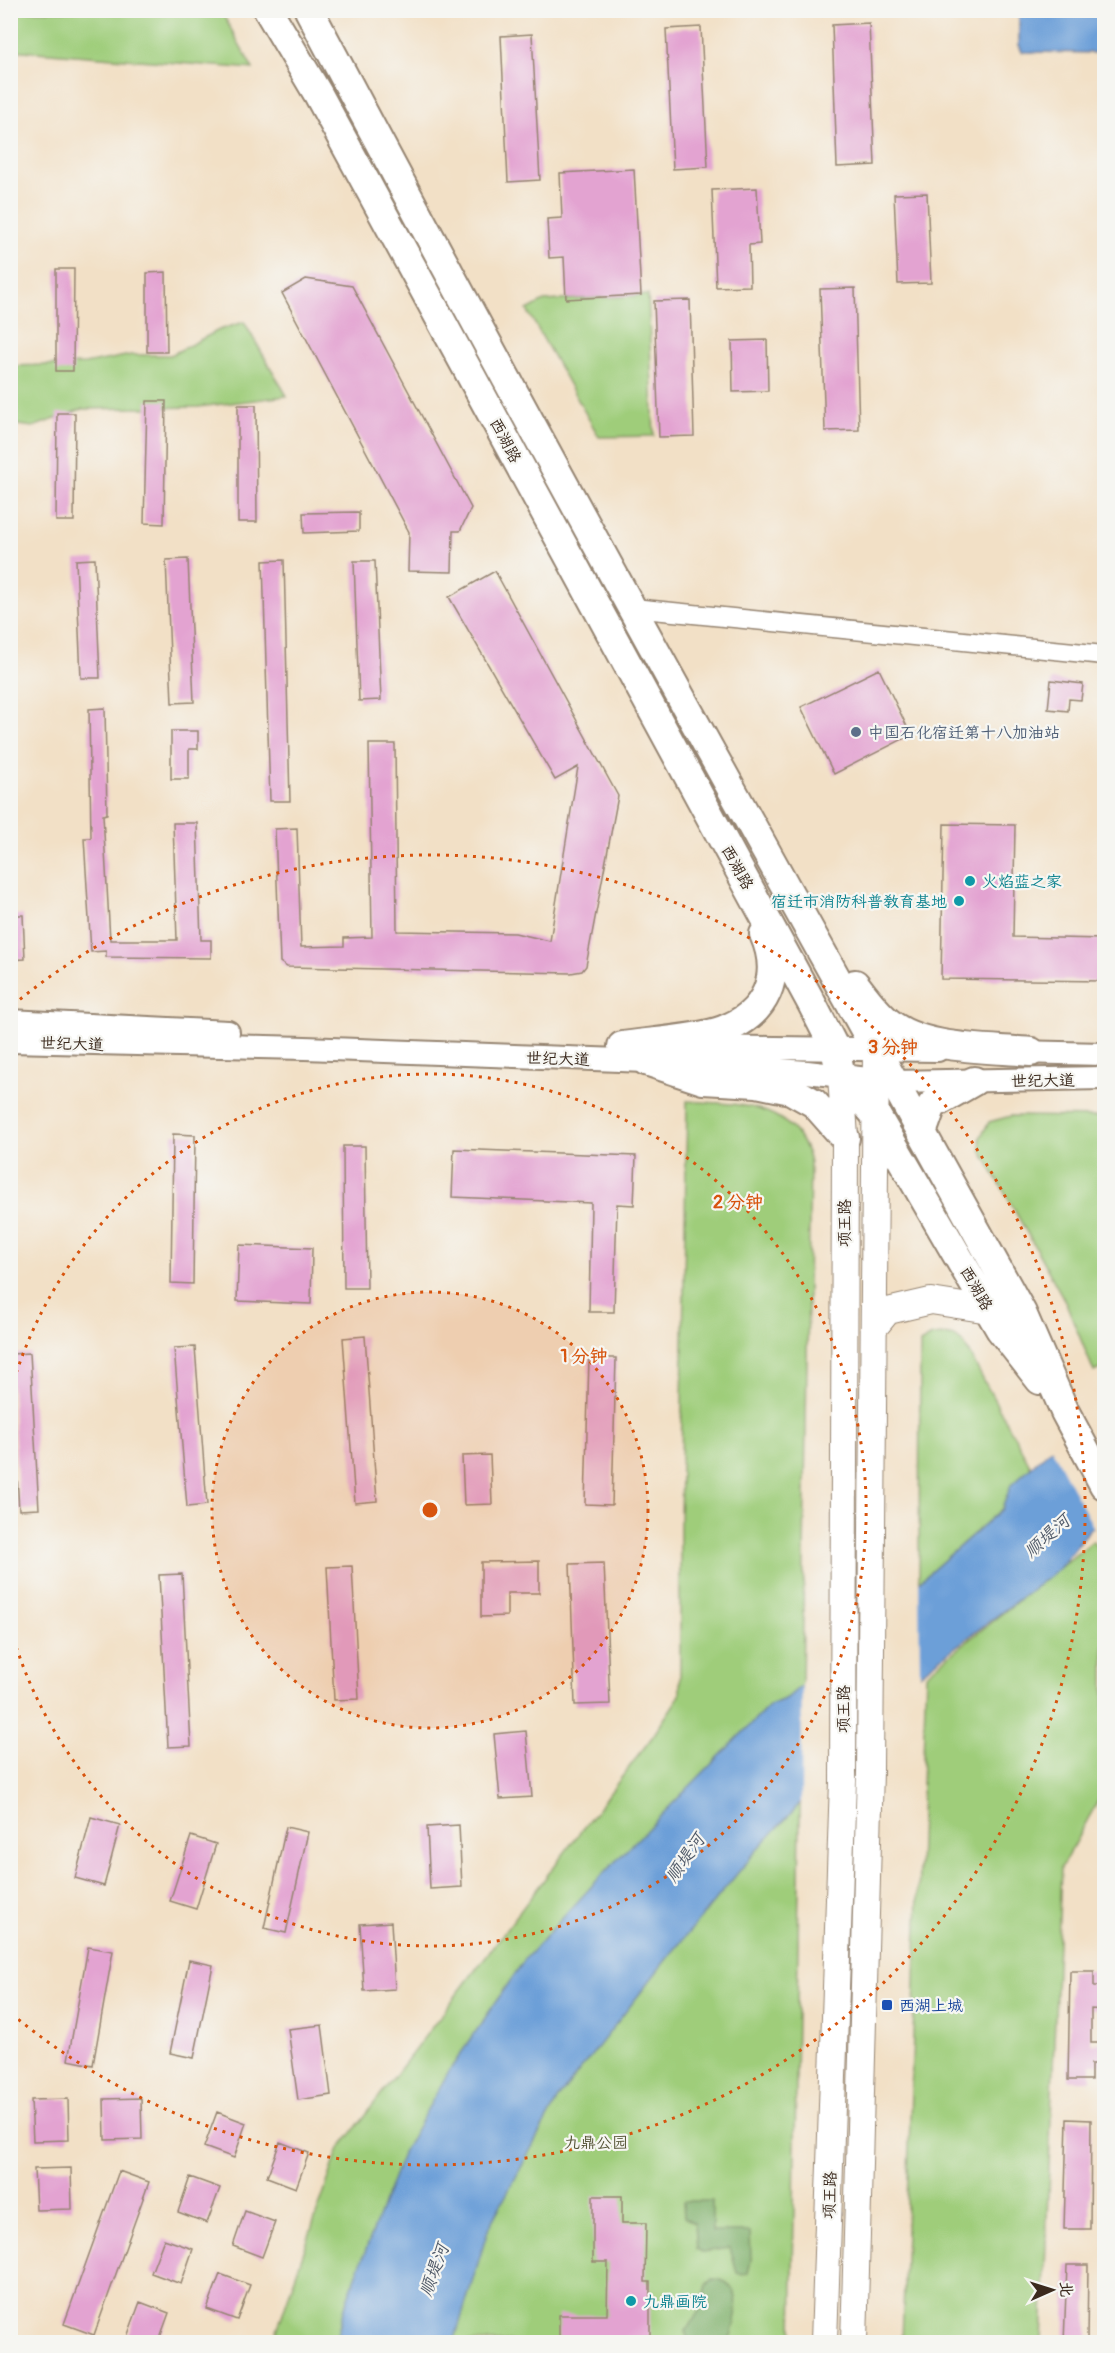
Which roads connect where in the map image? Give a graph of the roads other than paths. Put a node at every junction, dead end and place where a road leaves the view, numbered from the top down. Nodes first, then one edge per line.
1 (268, 10) edge
2 (309, 10) edge
3 (633, 608) junction
4 (1104, 655) edge
5 (757, 832) junction
6 (721, 836) junction
7 (10, 1021) edge
8 (10, 1041) edge
9 (876, 1048) junction
10 (1031, 1052) junction
11 (634, 1054) junction
12 (1104, 1054) edge
13 (838, 1062) junction
14 (1104, 1078) edge
15 (885, 1081) junction
16 (974, 1081) junction
17 (877, 1117) junction
18 (922, 1133) junction
19 (845, 1138) junction
20 (989, 1310) junction
21 (874, 1328) junction
22 (1065, 1412) junction
23 (1104, 1485) edge
24 (824, 2343) edge
25 (854, 2343) edge

1 - 6 main road, 西湖路
2 - 3 main road, 西湖路
3 - 4 street
3 - 5 main road, 西湖路
5 - 9 main road, 西湖路
5 - 10 main road
6 - 11 main road
6 - 13 main road, 西湖路
7 - 11 street, 世纪大道
8 - 11 street, 世纪大道
9 - 10 street, 世纪大道
9 - 13 street, 世纪大道
9 - 15 main road, 西湖路
10 - 12 street, 世纪大道
11 - 13 street, 世纪大道
11 - 19 main road
13 - 15 street, 世纪大道
13 - 17 main road, 西湖路
13 - 19 main road, 项王路
14 - 16 street, 世纪大道
15 - 16 street, 世纪大道
15 - 17 main road, 项王路
15 - 18 main road, 西湖路
16 - 18 main road
17 - 20 main road, 西湖路
17 - 21 main road, 项王路
18 - 22 main road, 西湖路
19 - 24 main road, 项王路
20 - 21 main road
20 - 22 main road, 西湖路
21 - 25 main road, 项王路
22 - 23 main road

